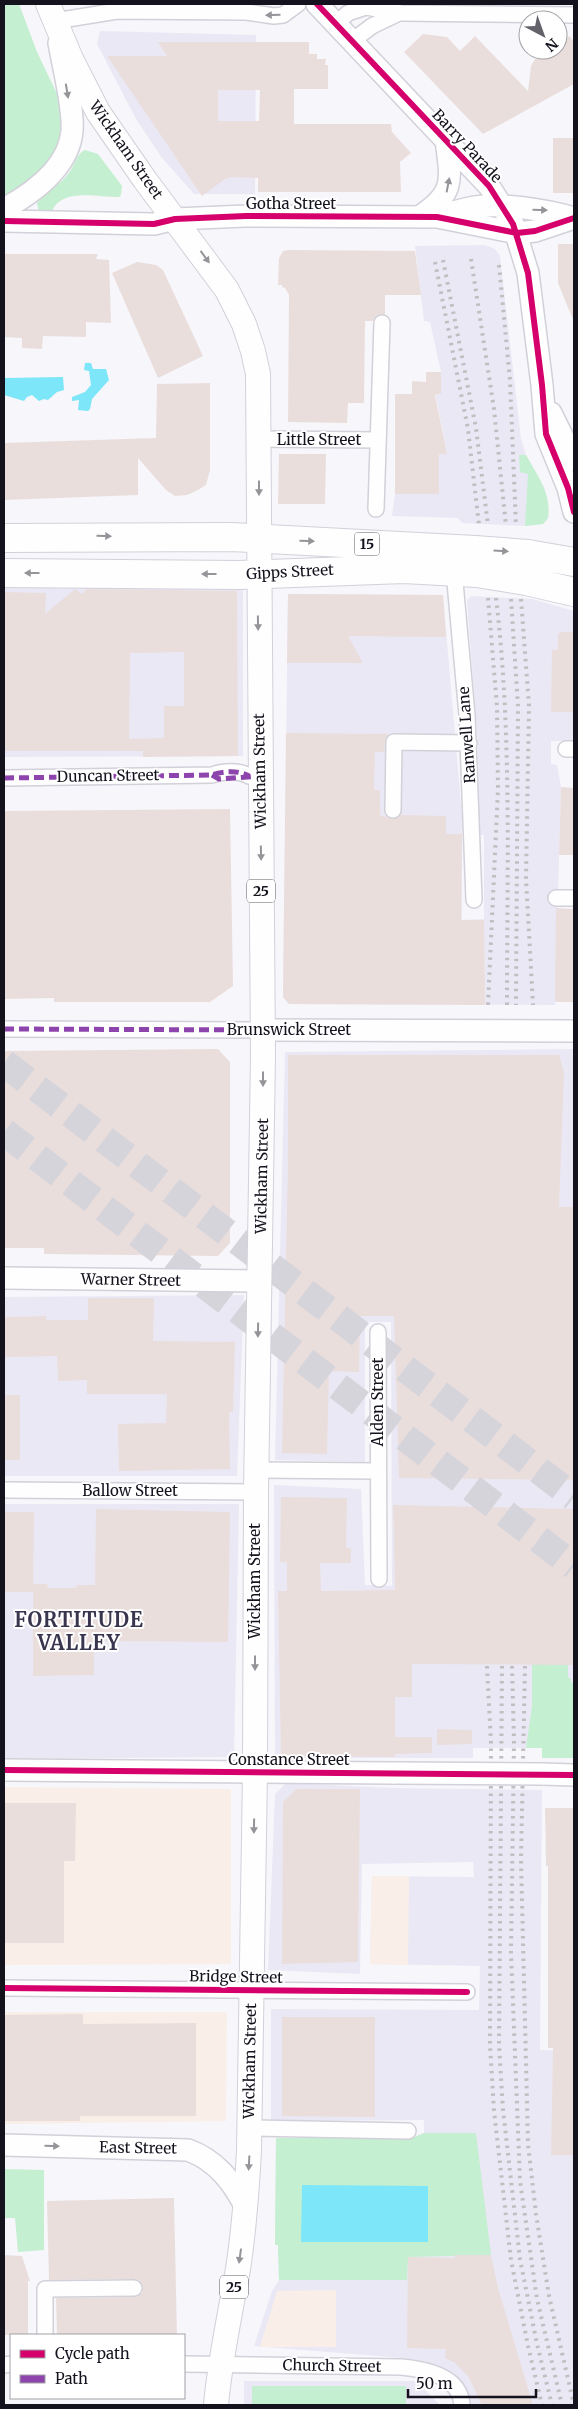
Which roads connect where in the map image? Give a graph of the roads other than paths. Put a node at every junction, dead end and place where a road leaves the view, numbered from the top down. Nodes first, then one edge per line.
1 (260, 4) edge
2 (298, 4) edge
3 (317, 4) edge
4 (401, 8) edge
5 (246, 12) junction
6 (574, 15) edge
7 (53, 16) edge
8 (336, 24) junction
9 (352, 41) junction
10 (446, 140) junction
11 (505, 208) junction
12 (4, 209) edge
13 (428, 217) junction
14 (574, 218) edge
15 (175, 219) junction
16 (4, 221) edge
17 (517, 233) junction
18 (382, 323) dead end
19 (542, 395) junction
20 (259, 439) junction
21 (378, 440) junction
22 (574, 460) edge
23 (376, 509) dead end
24 (574, 512) edge
25 (4, 538) edge
26 (259, 539) junction
27 (574, 562) edge
28 (469, 565) junction
29 (4, 573) edge
30 (258, 574) junction
31 (574, 592) edge
32 (468, 742) junction
33 (254, 776) junction
34 (4, 778) edge
35 (393, 810) dead end
36 (556, 898) dead end
37 (574, 898) edge
38 (474, 900) dead end
39 (4, 1029) edge
40 (263, 1030) junction
41 (574, 1030) edge
42 (4, 1278) edge
43 (259, 1281) junction
44 (378, 1332) dead end
45 (378, 1471) junction
46 (256, 1481) junction
47 (4, 1490) edge
48 (379, 1579) dead end
49 (4, 1770) edge
50 (255, 1773) junction
51 (574, 1775) edge
52 (4, 1988) edge
53 (251, 1989) junction
54 (467, 1992) dead end
55 (249, 2128) junction
56 (408, 2131) dead end
57 (4, 2146) edge
58 (246, 2208) junction
59 (134, 2288) dead end
60 (45, 2334) edge
61 (185, 2364) edge
62 (220, 2365) junction
63 (216, 2405) edge
64 (462, 2405) edge

1 - 5 street
2 -> 5 street
3 - 8 street, Barry Parade
4 - 6 street
4 - 8 street
4 - 9 street
5 - 7 street
7 -> 12 street
7 - 15 main road, Wickham Street
8 - 9 street, Barry Parade
9 - 10 street, Barry Parade
10 - 11 street, Barry Parade
13 -> 10 street
11 - 13 street, Gotha Street
11 -> 14 street, Gotha Street
11 - 17 street, Barry Parade
13 - 15 street, Gotha Street
13 - 17 street, Gotha Street
14 - 17 street, Gotha Street
15 - 16 street, Gotha Street
15 -> 20 main road, Wickham Street
17 - 19 street, Barry Parade
18 - 21 street, Little Street
19 - 22 street, Barry Parade
19 - 24 street, Barry Parade
20 - 21 street, Little Street
20 -> 26 main road, Wickham Street
21 - 23 street, Little Street
25 -> 26 highway, Gipps Street / 15
26 -> 28 highway, Gipps Street / 15
26 - 30 main road, Wickham Street / 25
28 -> 27 highway, Gipps Street / 15, bridge
28 - 30 highway, Gipps Street / 15
28 - 31 highway, Gipps Street / 15, bridge
28 - 32 street, Ranwell Lane
30 -> 29 highway, Gipps Street / 15
30 -> 33 main road, Wickham Street / 25
32 - 35 street
32 - 38 street, Ranwell Lane
33 - 34 street, Duncan Street
33 -> 40 main road, Wickham Street / 25
36 - 37 street
39 - 40 street, Brunswick Street
40 - 41 street, Brunswick Street
40 -> 43 main road, Wickham Street
42 - 43 street, Warner Street
43 -> 46 main road, Wickham Street
44 - 45 street, Alden Street
45 - 46 street
45 - 48 street, Alden Street
46 - 47 street, Ballow Street
46 -> 50 main road, Wickham Street
49 - 50 street, Constance Street
50 - 51 street, Constance Street, bridge
50 -> 53 main road, Wickham Street
52 - 53 street, Bridge Street
53 - 54 street, Bridge Street
53 - 55 main road, Wickham Street
55 - 56 street
55 -> 58 main road, Wickham Street
57 -> 58 street, East Street
58 -> 62 main road, Wickham Street / 25
59 - 60 street
61 - 62 street, Church Street
62 - 63 main road, Wickham Street / 25
62 - 64 street, Church Street

